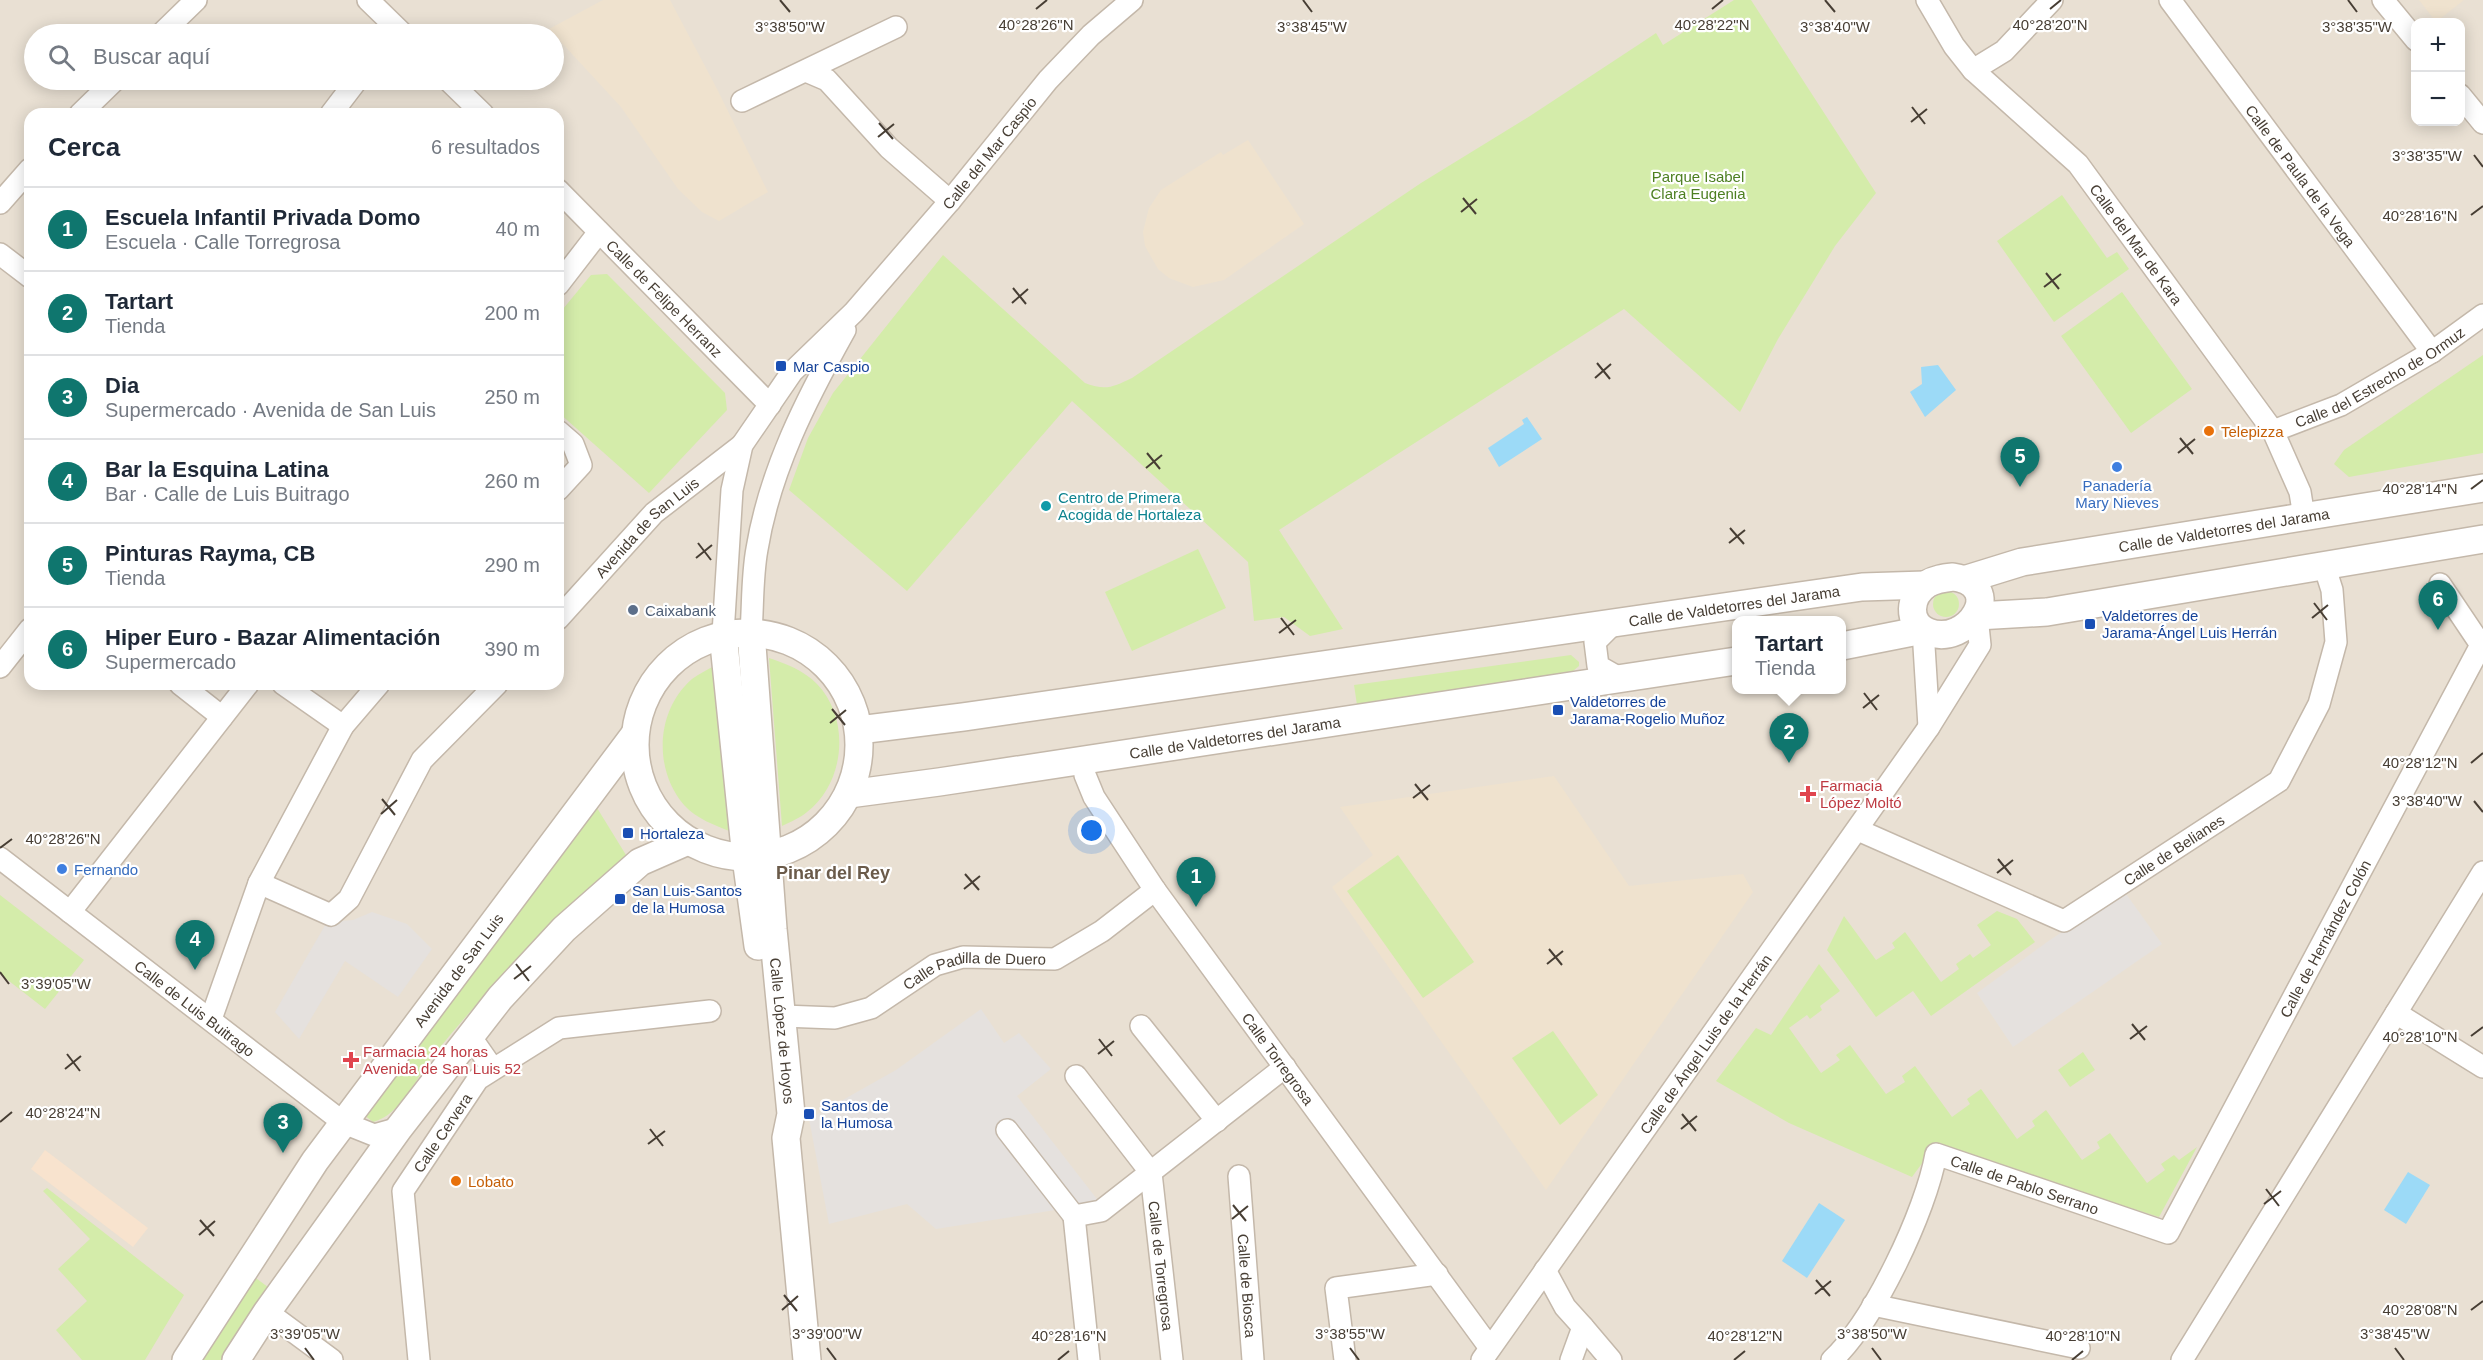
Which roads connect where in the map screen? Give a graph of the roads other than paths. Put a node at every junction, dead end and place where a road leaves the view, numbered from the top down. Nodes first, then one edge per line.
1 (196, 0) edge
2 (368, 0) edge
3 (1132, 0) edge
4 (1928, 0) edge
5 (2052, 0) edge
6 (2170, 0) edge
7 (2383, 0) edge
8 (171, 24) edge
9 (390, 24) edge
10 (896, 27) dead end
11 (2411, 35) edge
12 (1973, 70) junction
13 (806, 71) junction
14 (105, 90) edge
15 (349, 90) edge
16 (458, 90) edge
17 (742, 101) dead end
18 (2465, 101) edge
19 (86, 108) edge
20 (336, 108) edge
21 (477, 108) edge
22 (2483, 123) edge
23 (24, 176) edge
24 (564, 196) edge
25 (950, 201) junction
26 (0, 203) edge
27 (599, 232) junction
28 (0, 254) edge
29 (24, 272) edge
30 (564, 277) edge
31 (855, 312) junction
32 (2483, 315) edge
33 (2432, 352) junction
34 (770, 405) junction
35 (2273, 431) junction
36 (564, 436) edge
37 (742, 445) junction
38 (564, 483) edge
39 (2483, 488) edge
40 (2304, 517) junction
41 (2483, 539) edge
42 (2324, 565) junction
43 (1967, 579) junction
44 (2440, 584) dead end
45 (1925, 585) junction
46 (564, 612) edge
47 (1977, 616) junction
48 (1614, 623) junction
49 (1923, 630) junction
50 (751, 632) junction
51 (723, 634) junction
52 (24, 637) edge
53 (1846, 645) edge
54 (2482, 646) edge
55 (1732, 662) edge
56 (0, 667) edge
57 (1621, 679) junction
58 (188, 690) edge
59 (243, 690) edge
60 (292, 690) edge
61 (374, 690) edge
62 (491, 690) edge
63 (222, 717) junction
64 (343, 726) junction
65 (1929, 727) junction
66 (859, 730) junction
67 (634, 734) junction
68 (1083, 759) junction
69 (849, 794) junction
70 (1858, 830) junction
71 (688, 841) junction
72 (758, 856) junction
73 (0, 858) edge
74 (2483, 872) edge
75 (259, 883) junction
76 (1155, 890) junction
77 (70, 912) junction
78 (710, 1011) dead end
79 (2396, 1013) junction
80 (783, 1016) junction
81 (210, 1019) junction
82 (1141, 1026) dead end
83 (470, 1036) junction
84 (1285, 1067) junction
85 (2483, 1067) edge
86 (493, 1070) junction
87 (1076, 1076) dead end
88 (1217, 1121) junction
89 (344, 1123) junction
90 (399, 1128) junction
91 (1007, 1130) dead end
92 (786, 1138) junction
93 (1151, 1173) junction
94 (1239, 1176) dead end
95 (1074, 1216) junction
96 (2168, 1233) joint
97 (1545, 1270) junction
98 (1437, 1274) junction
99 (1874, 1305) junction
100 (267, 1312) junction
101 (1583, 1327) junction
102 (2079, 1348) dead end
103 (1486, 1354) edge
104 (186, 1360) edge
105 (236, 1360) edge
106 (332, 1360) edge
107 (419, 1360) edge
108 (807, 1360) edge
109 (1089, 1360) edge
110 (1172, 1360) edge
111 (1253, 1360) edge
112 (1345, 1360) edge
113 (1571, 1360) edge
114 (1611, 1360) edge
115 (1832, 1360) edge
116 (2182, 1360) edge

1 - 8 street
2 - 9 street
3 - 25 street, Calle del Mar Caspio
4 - 12 street, Calle del Mar de Kara
5 - 12 street
6 - 33 street, Calle de Paula de la Vega
7 - 11 street
10 - 13 street
12 - 35 street, Calle del Mar de Kara
13 - 17 street
13 - 25 street
14 - 19 street
15 - 20 street
16 - 21 street
18 - 22 street
23 - 26 street
24 - 27 street, Calle de Felipe Herranz
25 - 31 street, Calle del Mar Caspio
27 - 30 street
27 - 34 street, Calle de Felipe Herranz
28 - 29 street
31 - 34 street, Calle del Mar Caspio
31 - 50 street, Calle del Mar Caspio
32 - 33 street, Calle del Estrecho de Ormuz
33 - 35 street, Calle del Estrecho de Ormuz
34 - 37 street, Calle del Mar Caspio
35 - 40 street, Calle del Mar de Kara
36 - 38 street
37 - 46 street, Avenida de San Luis
37 - 51 street, Calle del Mar Caspio
39 - 40 street, Calle de Valdetorres del Jarama
40 - 43 street, Calle de Valdetorres del Jarama
41 - 42 street
42 - 47 street
42 - 70 street, Calle de Belianes
43 - 45 street
43 - 47 street
44 - 54 street, Calle de Hernández Colón
45 - 48 street, Calle de Valdetorres del Jarama
45 - 49 street
47 - 49 street
47 - 65 street, Calle de Ángel Luis de la Herrán
48 - 57 street, Calle de Valdetorres del Jarama
48 - 66 street, Calle de Valdetorres del Jarama
49 - 53 street
49 - 65 street
50 - 51 street
50 - 66 street
50 - 72 street, Calle López de Hoyos
51 - 67 street
51 - 72 street, Calle López de Hoyos
52 - 56 street
54 - 96 street, Calle de Hernández Colón
55 - 57 street, Calle de Valdetorres del Jarama
57 - 68 street, Calle de Valdetorres del Jarama
58 - 63 street
59 - 63 street
60 - 64 street
61 - 64 street
62 - 75 street
63 - 77 street
64 - 75 street
65 - 70 street, Calle de Ángel Luis de la Herrán
66 - 69 street
67 - 71 street
67 - 89 street, Avenida de San Luis
68 - 69 street, Calle de Valdetorres del Jarama
68 - 76 street, Calle Torregrosa
69 - 72 street
70 - 97 street, Calle de Ángel Luis de la Herrán
71 - 72 street
71 - 83 street
72 - 80 street, Calle López de Hoyos
72 - 92 street, Calle López de Hoyos
73 - 77 street, Calle de Luis Buitrago
74 - 79 street
75 - 81 street
76 - 80 street, Calle Padilla de Duero
76 - 84 street, Calle Torregrosa
77 - 81 street, Calle de Luis Buitrago
78 - 86 street, Calle Cervera
79 - 85 street
79 - 116 street
80 - 92 street, Calle López de Hoyos
81 - 89 street, Calle de Luis Buitrago
82 - 88 street
83 - 86 street
83 - 90 street
84 - 88 street, Calle de Torregrosa
84 - 98 street, Calle Torregrosa
86 - 107 street, Calle Cervera
87 - 93 street
88 - 93 street, Calle de Torregrosa
89 - 90 street, Calle de Luis Buitrago
89 - 104 street, Avenida de San Luis
90 - 100 street
91 - 95 street
92 - 108 street
93 - 95 street, Calle de Torregrosa
93 - 110 street, Calle de Torregrosa
94 - 111 street, Calle de Biosca
95 - 109 street
96 - 99 street, Calle de Pablo Serrano
97 - 101 street
97 - 103 street, Calle de Ángel Luis de la Herrán
98 - 103 street, Calle Torregrosa
98 - 112 street
99 - 102 street
99 - 115 street, Calle de Pablo Serrano
100 - 105 street
100 - 106 street
101 - 113 street
101 - 114 street

